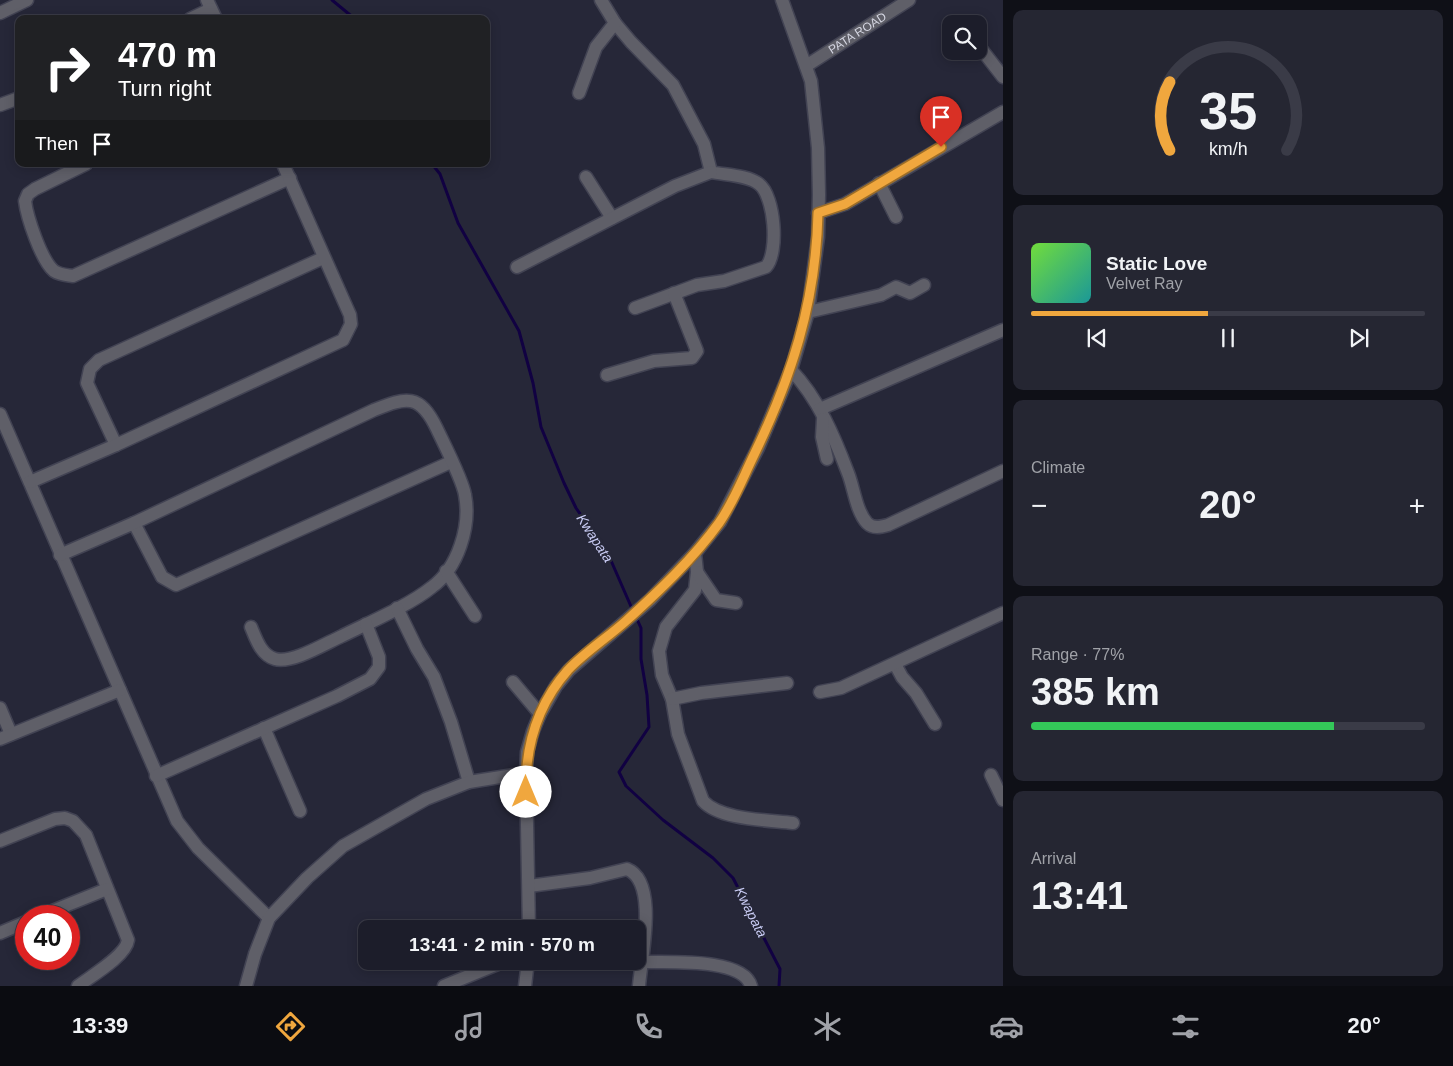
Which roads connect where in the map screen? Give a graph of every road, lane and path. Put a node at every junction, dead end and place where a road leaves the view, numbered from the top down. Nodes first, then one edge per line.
1 (27, 0) edge
2 (601, 0) edge
3 (782, 0) edge
4 (909, 0) edge
5 (211, 9) edge
6 (0, 13) edge
7 (198, 15) edge
8 (614, 23) junction
9 (987, 56) edge
10 (806, 66) junction
11 (1003, 77) edge
12 (579, 94) dead end
13 (15, 99) edge
14 (0, 105) edge
15 (1003, 112) edge
16 (80, 167) edge
17 (284, 167) edge
18 (711, 172) junction
19 (586, 177) dead end
20 (290, 178) junction
21 (880, 183) junction
22 (818, 213) junction
23 (896, 217) dead end
24 (612, 218) junction
25 (324, 258) junction
26 (517, 267) dead end
27 (924, 285) dead end
28 (674, 293) junction
29 (635, 308) dead end
30 (808, 312) junction
31 (1003, 330) edge
32 (791, 370) junction
33 (607, 375) dead end
34 (822, 413) junction
35 (0, 414) edge
36 (116, 446) junction
37 (827, 459) dead end
38 (451, 462) junction
39 (1003, 471) edge
40 (30, 482) junction
41 (134, 524) junction
42 (695, 553) junction
43 (60, 555) junction
44 (446, 571) junction
45 (697, 572) junction
46 (736, 603) dead end
47 (397, 608) junction
48 (1003, 614) edge
49 (475, 616) dead end
50 (366, 624) junction
51 (251, 627) dead end
52 (895, 664) junction
53 (513, 682) dead end
54 (787, 683) dead end
55 (120, 690) junction
56 (820, 692) dead end
57 (672, 700) junction
58 (0, 708) edge
59 (540, 714) junction
60 (934, 724) dead end
61 (264, 728) junction
62 (6, 736) edge
63 (526, 773) junction
64 (991, 775) dead end
65 (156, 776) junction
66 (469, 782) junction
67 (1003, 800) edge
68 (300, 811) dead end
69 (793, 823) dead end
70 (0, 841) edge
71 (529, 886) junction
72 (107, 889) junction
73 (67, 905) edge
74 (269, 918) junction
75 (529, 920) edge
76 (644, 920) edge
77 (15, 927) edge
78 (0, 933) edge
79 (646, 962) edge
80 (483, 970) edge
81 (527, 970) edge
82 (640, 970) edge
83 (78, 986) edge
84 (246, 986) edge
85 (444, 986) edge
86 (525, 986) edge
87 (639, 986) edge
88 (751, 986) edge

1 - 6 street
2 - 8 street
3 - 10 street
4 - 10 street, PATA ROAD
5 - 7 street
8 - 12 street
8 - 18 street
9 - 11 street
10 - 22 street
13 - 14 street
15 - 21 street
16 - 20 street
17 - 20 street
18 - 24 street
18 - 28 street
19 - 24 street
20 - 25 street
21 - 22 street
21 - 23 street
22 - 30 street
24 - 26 street
25 - 36 street
25 - 36 street
27 - 30 street
28 - 29 street
28 - 33 street
30 - 32 street
31 - 34 street
32 - 34 street
32 - 42 street
34 - 37 street
34 - 39 street
35 - 40 street
36 - 40 street
38 - 41 street
38 - 41 street
38 - 44 street
40 - 43 street
41 - 43 street
42 - 45 street
42 - 59 street
43 - 55 street
44 - 47 street
44 - 49 street
45 - 46 street
45 - 57 street
47 - 50 street
47 - 66 street
48 - 52 street
50 - 51 street
50 - 61 street
52 - 56 street
52 - 60 street
53 - 59 street
54 - 57 street
55 - 62 street
55 - 65 street
57 - 69 street
58 - 62 street
59 - 63 street
61 - 65 street
61 - 68 street
63 - 66 street
63 - 71 street
64 - 67 street
65 - 74 street
66 - 74 street
70 - 72 street
71 - 75 street
71 - 76 street
72 - 73 street
72 - 83 street
74 - 84 street
77 - 78 street
79 - 88 street
80 - 85 street
81 - 86 street
82 - 87 street

